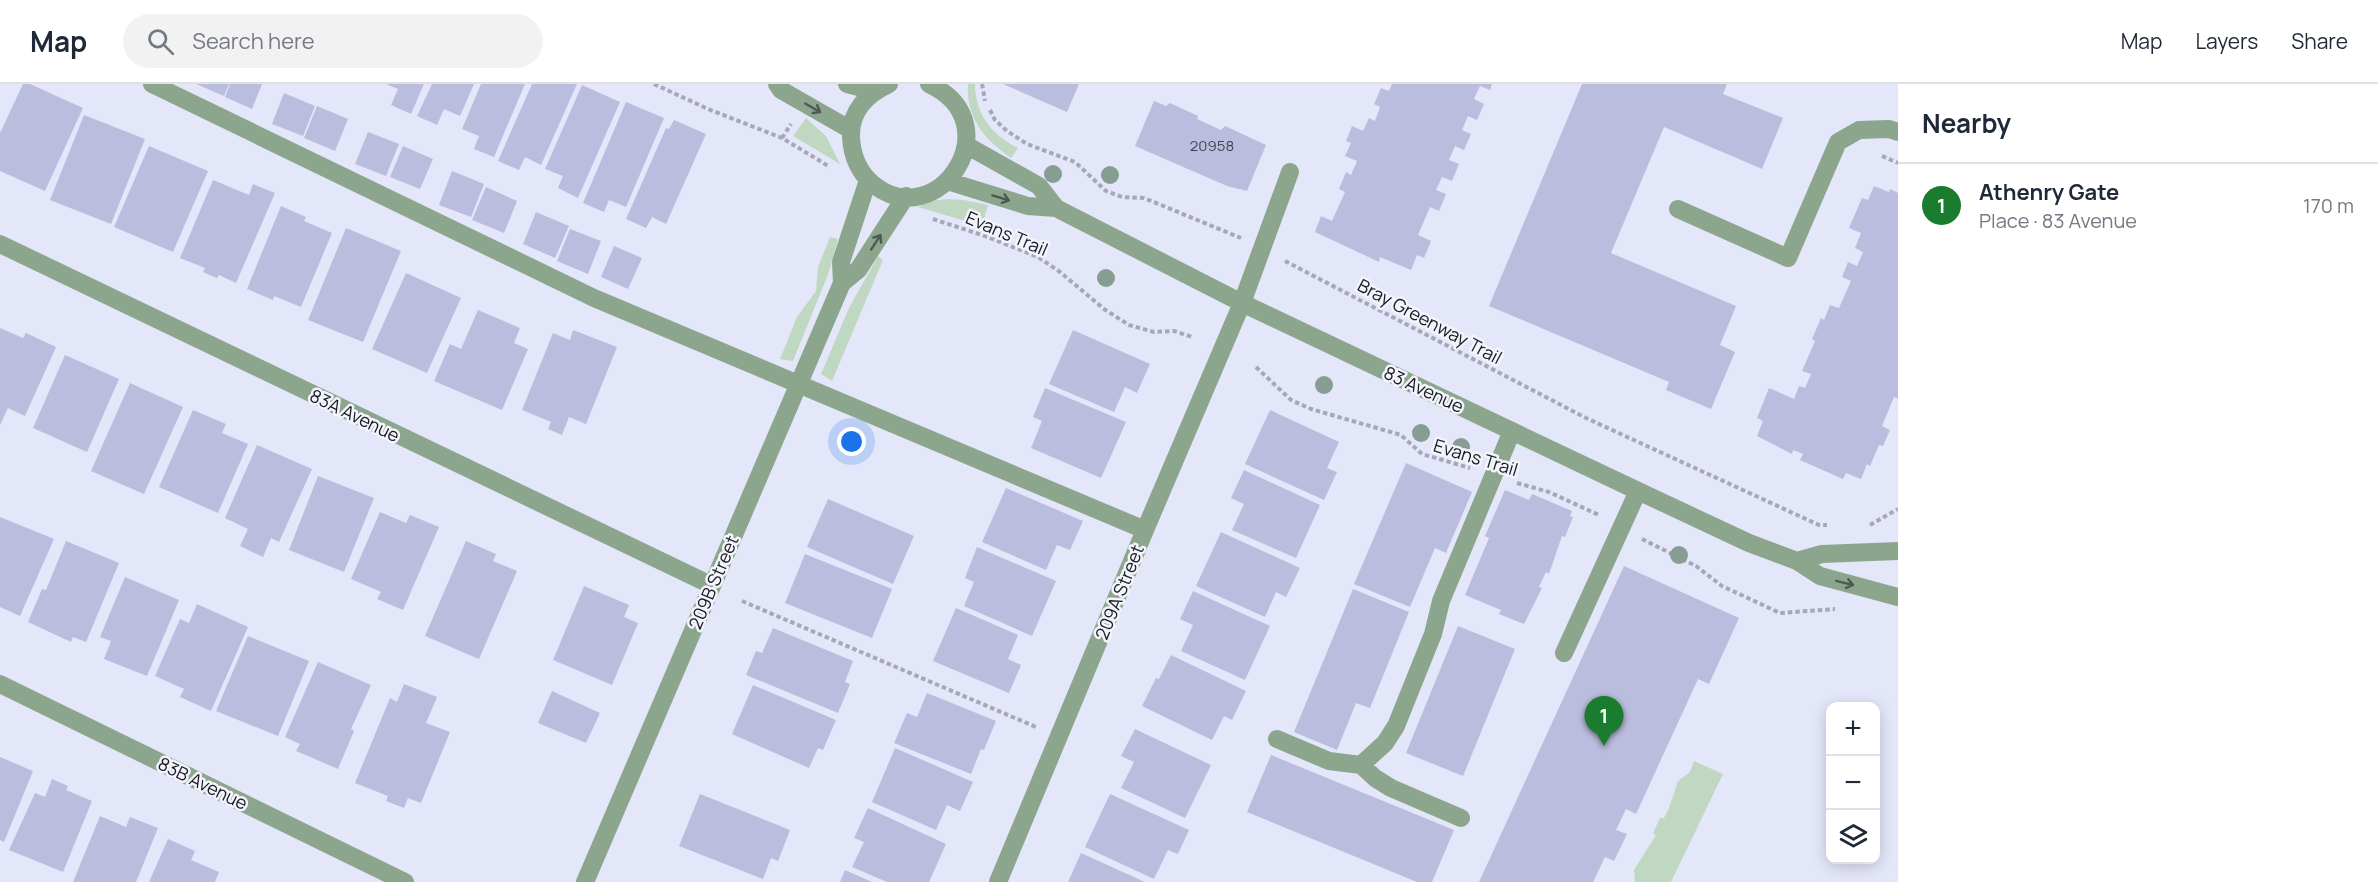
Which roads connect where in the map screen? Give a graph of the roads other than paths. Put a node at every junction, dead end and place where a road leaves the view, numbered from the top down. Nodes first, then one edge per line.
1 (152, 84) edge
2 (777, 84) edge
3 (847, 84) edge
4 (929, 84) edge
5 (881, 88) edge
6 (954, 92) edge
7 (851, 130) junction
8 (1898, 132) edge
9 (966, 145) junction
10 (1290, 172) dead end
11 (868, 180) junction
12 (947, 182) junction
13 (906, 196) junction
14 (1056, 208) junction
15 (1678, 210) dead end
16 (0, 244) edge
17 (842, 283) junction
18 (1242, 303) junction
19 (799, 384) junction
20 (1512, 430) junction
21 (1638, 491) junction
22 (1145, 530) junction
23 (1898, 551) edge
24 (1797, 561) junction
25 (711, 585) junction
26 (1898, 597) edge
27 (1564, 653) dead end
28 (0, 684) edge
29 (1277, 739) dead end
30 (1361, 765) junction
31 (1461, 818) dead end
32 (405, 882) edge
33 (585, 882) edge
34 (998, 882) edge

1 - 19 street
2 -> 7 street
3 - 5 street
4 - 6 street
5 - 7 street
6 - 9 street
7 - 11 street
8 - 15 street
9 - 12 street
9 - 14 street, 83 Avenue
10 - 18 street, 209A Street
11 - 13 street
11 - 17 street, 209B Street
12 - 13 street
12 -> 14 street, 83 Avenue
17 -> 13 street, 209B Street
14 - 18 street, 83 Avenue
16 - 25 street, 83A Avenue
17 - 19 street, 209B Street
18 - 20 street, 83 Avenue
18 - 22 street, 209A Street
19 - 22 street
19 - 25 street, 209B Street
20 - 21 street, 83 Avenue
20 - 30 street
21 - 24 street, 83 Avenue
21 - 27 street
22 - 34 street, 209A Street
23 - 24 street
24 -> 26 street, 83 Avenue
25 - 33 street, 209B Street
28 - 32 street, 83B Avenue
29 - 30 street
30 - 31 street

